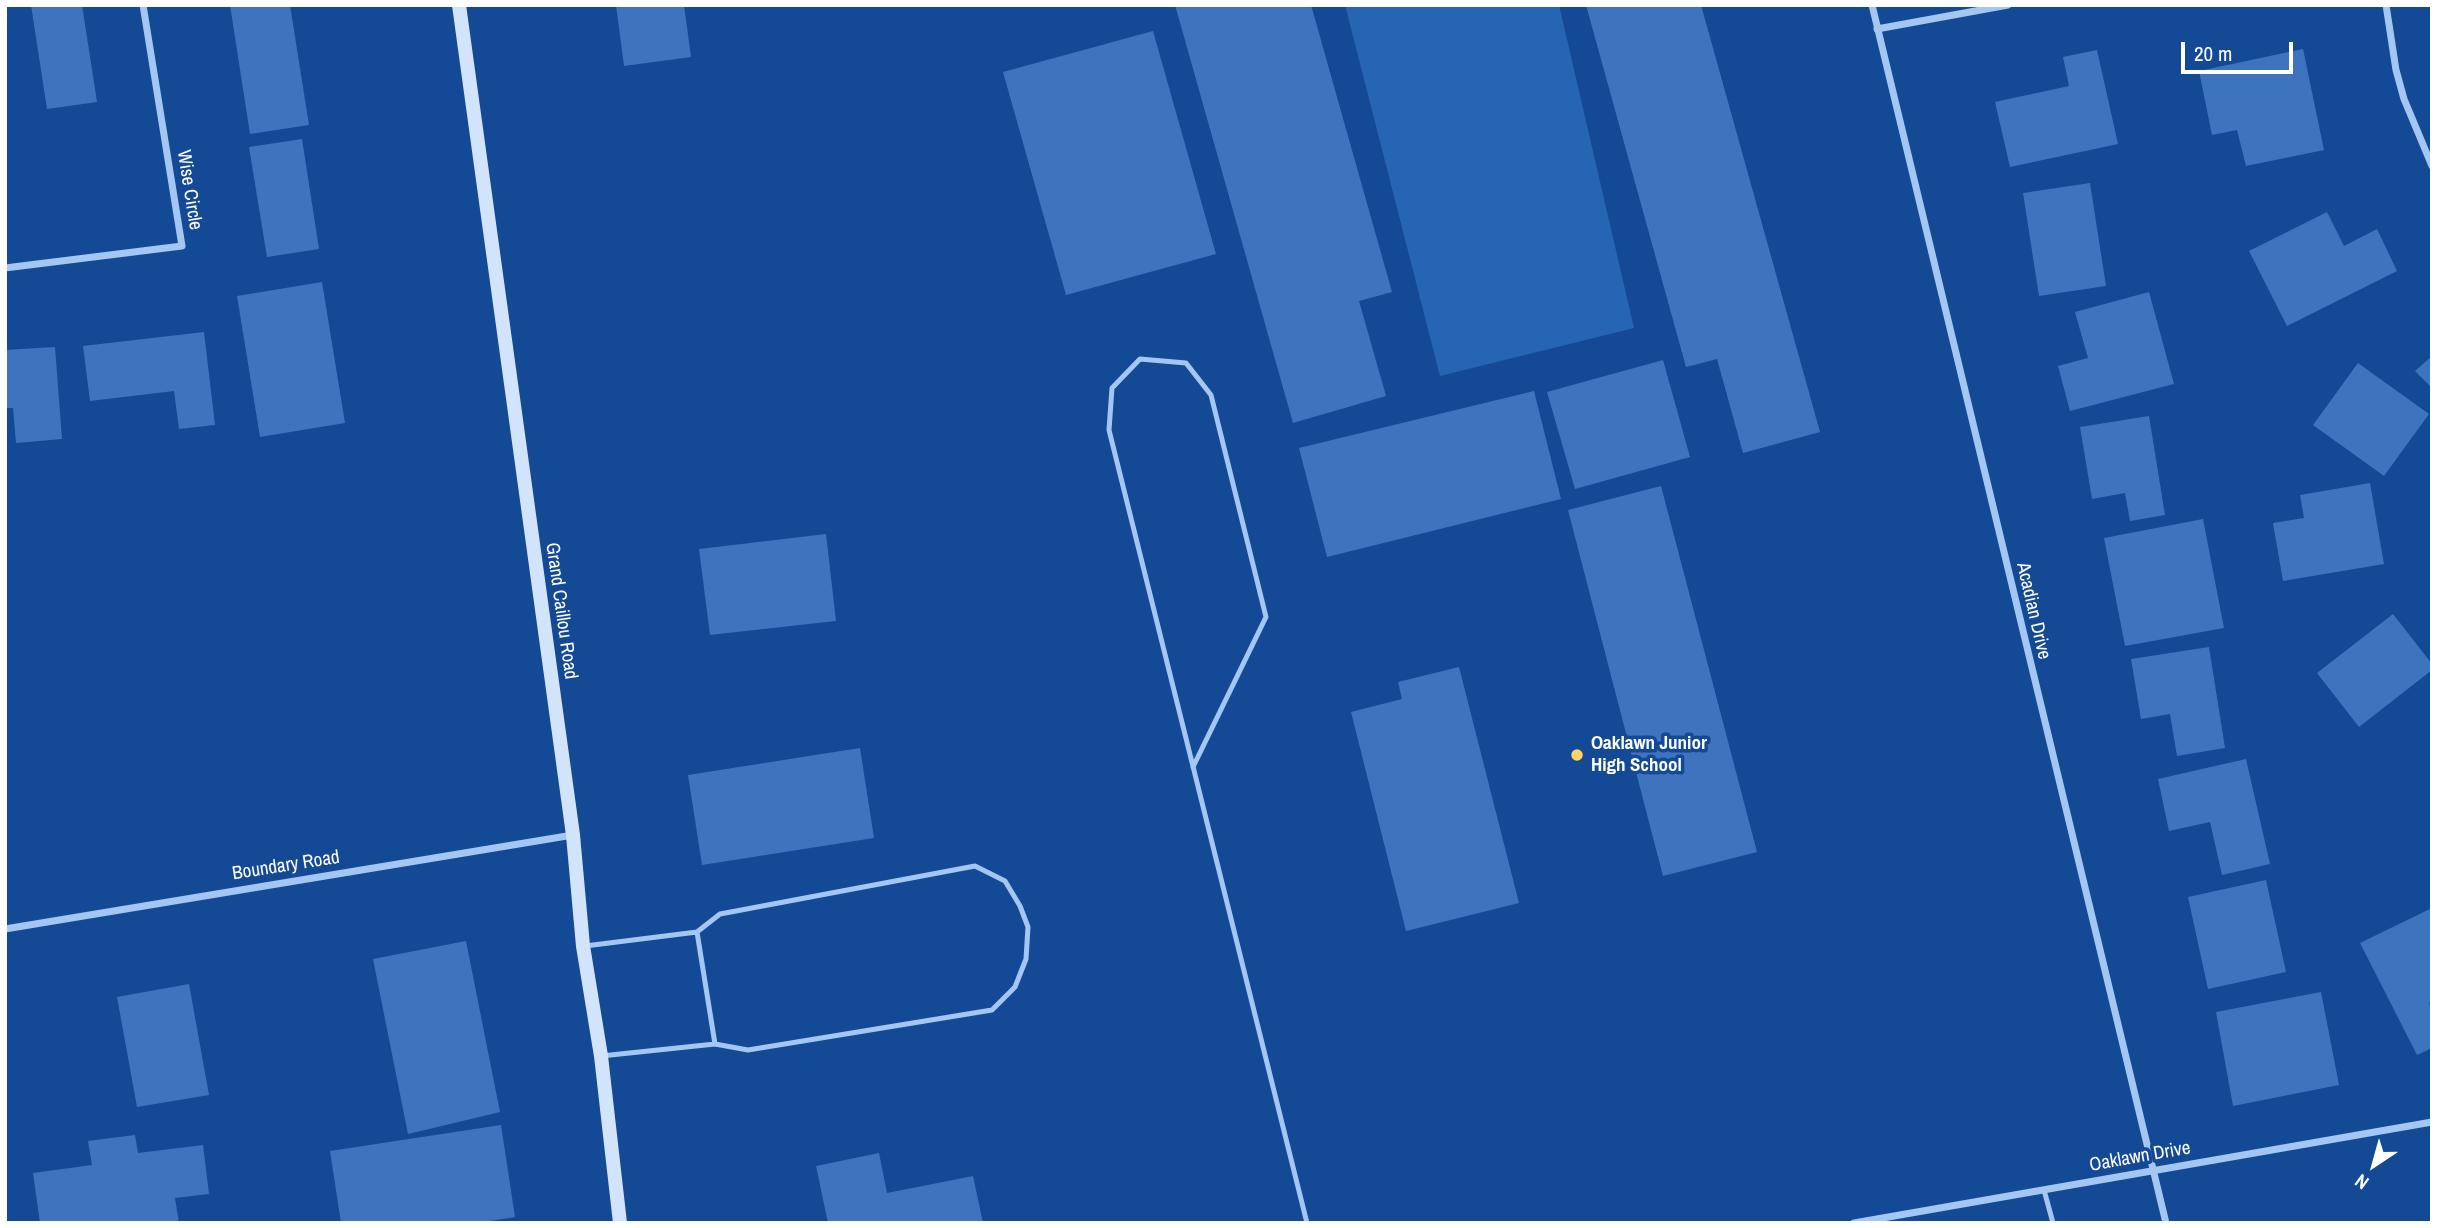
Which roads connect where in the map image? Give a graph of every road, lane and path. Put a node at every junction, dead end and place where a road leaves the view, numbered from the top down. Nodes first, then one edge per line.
1 (143, 5) edge
2 (459, 5) edge
3 (1872, 5) edge
4 (2008, 5) edge
5 (2386, 5) edge
6 (1877, 29) junction
7 (2432, 166) edge
8 (5, 268) edge
9 (1193, 767) junction
10 (573, 835) junction
11 (5, 929) edge
12 (696, 932) junction
13 (583, 946) junction
14 (715, 1044) junction
15 (601, 1056) junction
16 (2432, 1122) edge
17 (2152, 1172) junction
18 (2044, 1190) junction
19 (620, 1223) edge
20 (1307, 1223) edge
21 (1854, 1223) edge
22 (2053, 1223) edge
23 (2166, 1223) edge

1 - 8 street, Wise Circle
2 - 10 main road, Grand Caillou Road
3 - 6 street, Acadian Drive
4 - 6 street
5 - 7 street
6 - 17 street, Acadian Drive
9 - 9 lane
9 - 20 lane
10 - 11 street, Boundary Road
10 - 13 main road, Grand Caillou Road
12 - 13 lane
12 - 14 lane
12 - 14 lane
13 - 15 main road, Grand Caillou Road
14 - 15 lane
15 - 19 main road, Grand Caillou Road
16 - 17 street, Oaklawn Drive
17 - 18 street, Oaklawn Drive
17 - 23 street, Acadian Drive
18 - 21 street, Oaklawn Drive
18 - 22 lane

